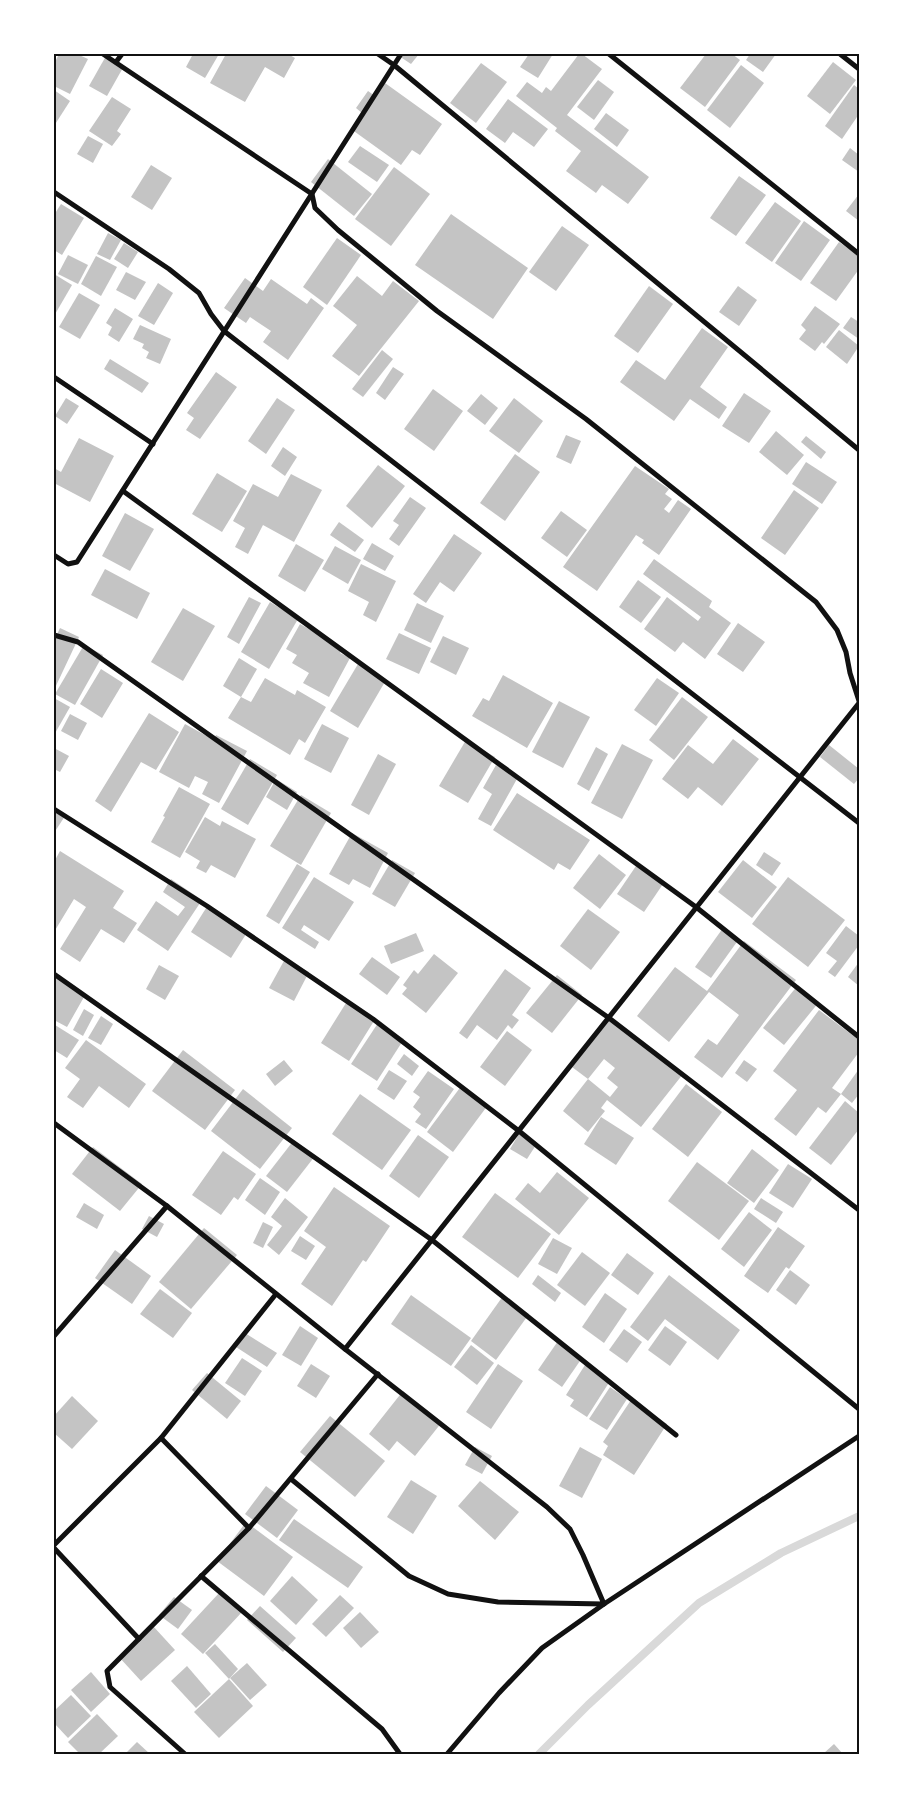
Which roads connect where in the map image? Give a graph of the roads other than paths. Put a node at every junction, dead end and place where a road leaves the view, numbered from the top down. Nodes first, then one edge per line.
1 (103, 54) edge
2 (122, 54) edge
3 (378, 54) edge
4 (401, 54) edge
5 (609, 54) edge
6 (840, 54) edge
7 (116, 62) junction
8 (394, 65) junction
9 (859, 69) edge
10 (54, 192) edge
11 (312, 194) junction
12 (859, 254) edge
13 (224, 331) junction
14 (54, 377) edge
15 (153, 444) junction
16 (859, 450) edge
17 (122, 492) junction
18 (54, 556) edge
19 (54, 635) edge
20 (859, 702) edge
21 (801, 776) junction
22 (54, 809) edge
23 (859, 823) edge
24 (696, 907) junction
25 (54, 974) edge
26 (609, 1018) junction
27 (859, 1037) edge
28 (54, 1123) edge
29 (518, 1132) junction
30 (166, 1206) junction
31 (859, 1210) edge
32 (432, 1240) junction
33 (276, 1294) junction
34 (54, 1336) edge
35 (345, 1349) junction
36 (378, 1374) junction
37 (859, 1409) edge
38 (676, 1435) dead end
39 (859, 1436) edge
40 (161, 1438) junction
41 (292, 1479) junction
42 (249, 1528) junction
43 (54, 1546) edge
44 (201, 1576) junction
45 (604, 1604) junction
46 (139, 1639) junction
47 (185, 1754) edge
48 (400, 1754) edge
49 (447, 1754) edge

1 - 7 street
2 - 7 street
3 - 8 street
4 - 8 street
5 - 12 street
6 - 9 street
7 - 11 street
8 - 11 street
8 - 16 street
10 - 13 street
11 - 13 street
11 - 20 street
13 - 15 street
13 - 21 street
14 - 15 street
15 - 17 street
17 - 18 street
17 - 24 street
19 - 26 street
20 - 21 street
21 - 23 street
21 - 24 street
22 - 29 street
24 - 26 street
24 - 27 street
25 - 32 street
26 - 29 street
26 - 31 street
28 - 30 street
29 - 32 street
29 - 37 street
30 - 33 street
30 - 34 street
32 - 35 street
32 - 38 street
33 - 35 street
33 - 40 street
35 - 36 street
36 - 41 street
36 - 45 street
39 - 45 street
40 - 42 street
40 - 43 street
41 - 42 street
41 - 45 street
42 - 44 street
43 - 46 street
44 - 46 street
44 - 48 street
45 - 49 street
46 - 47 street

